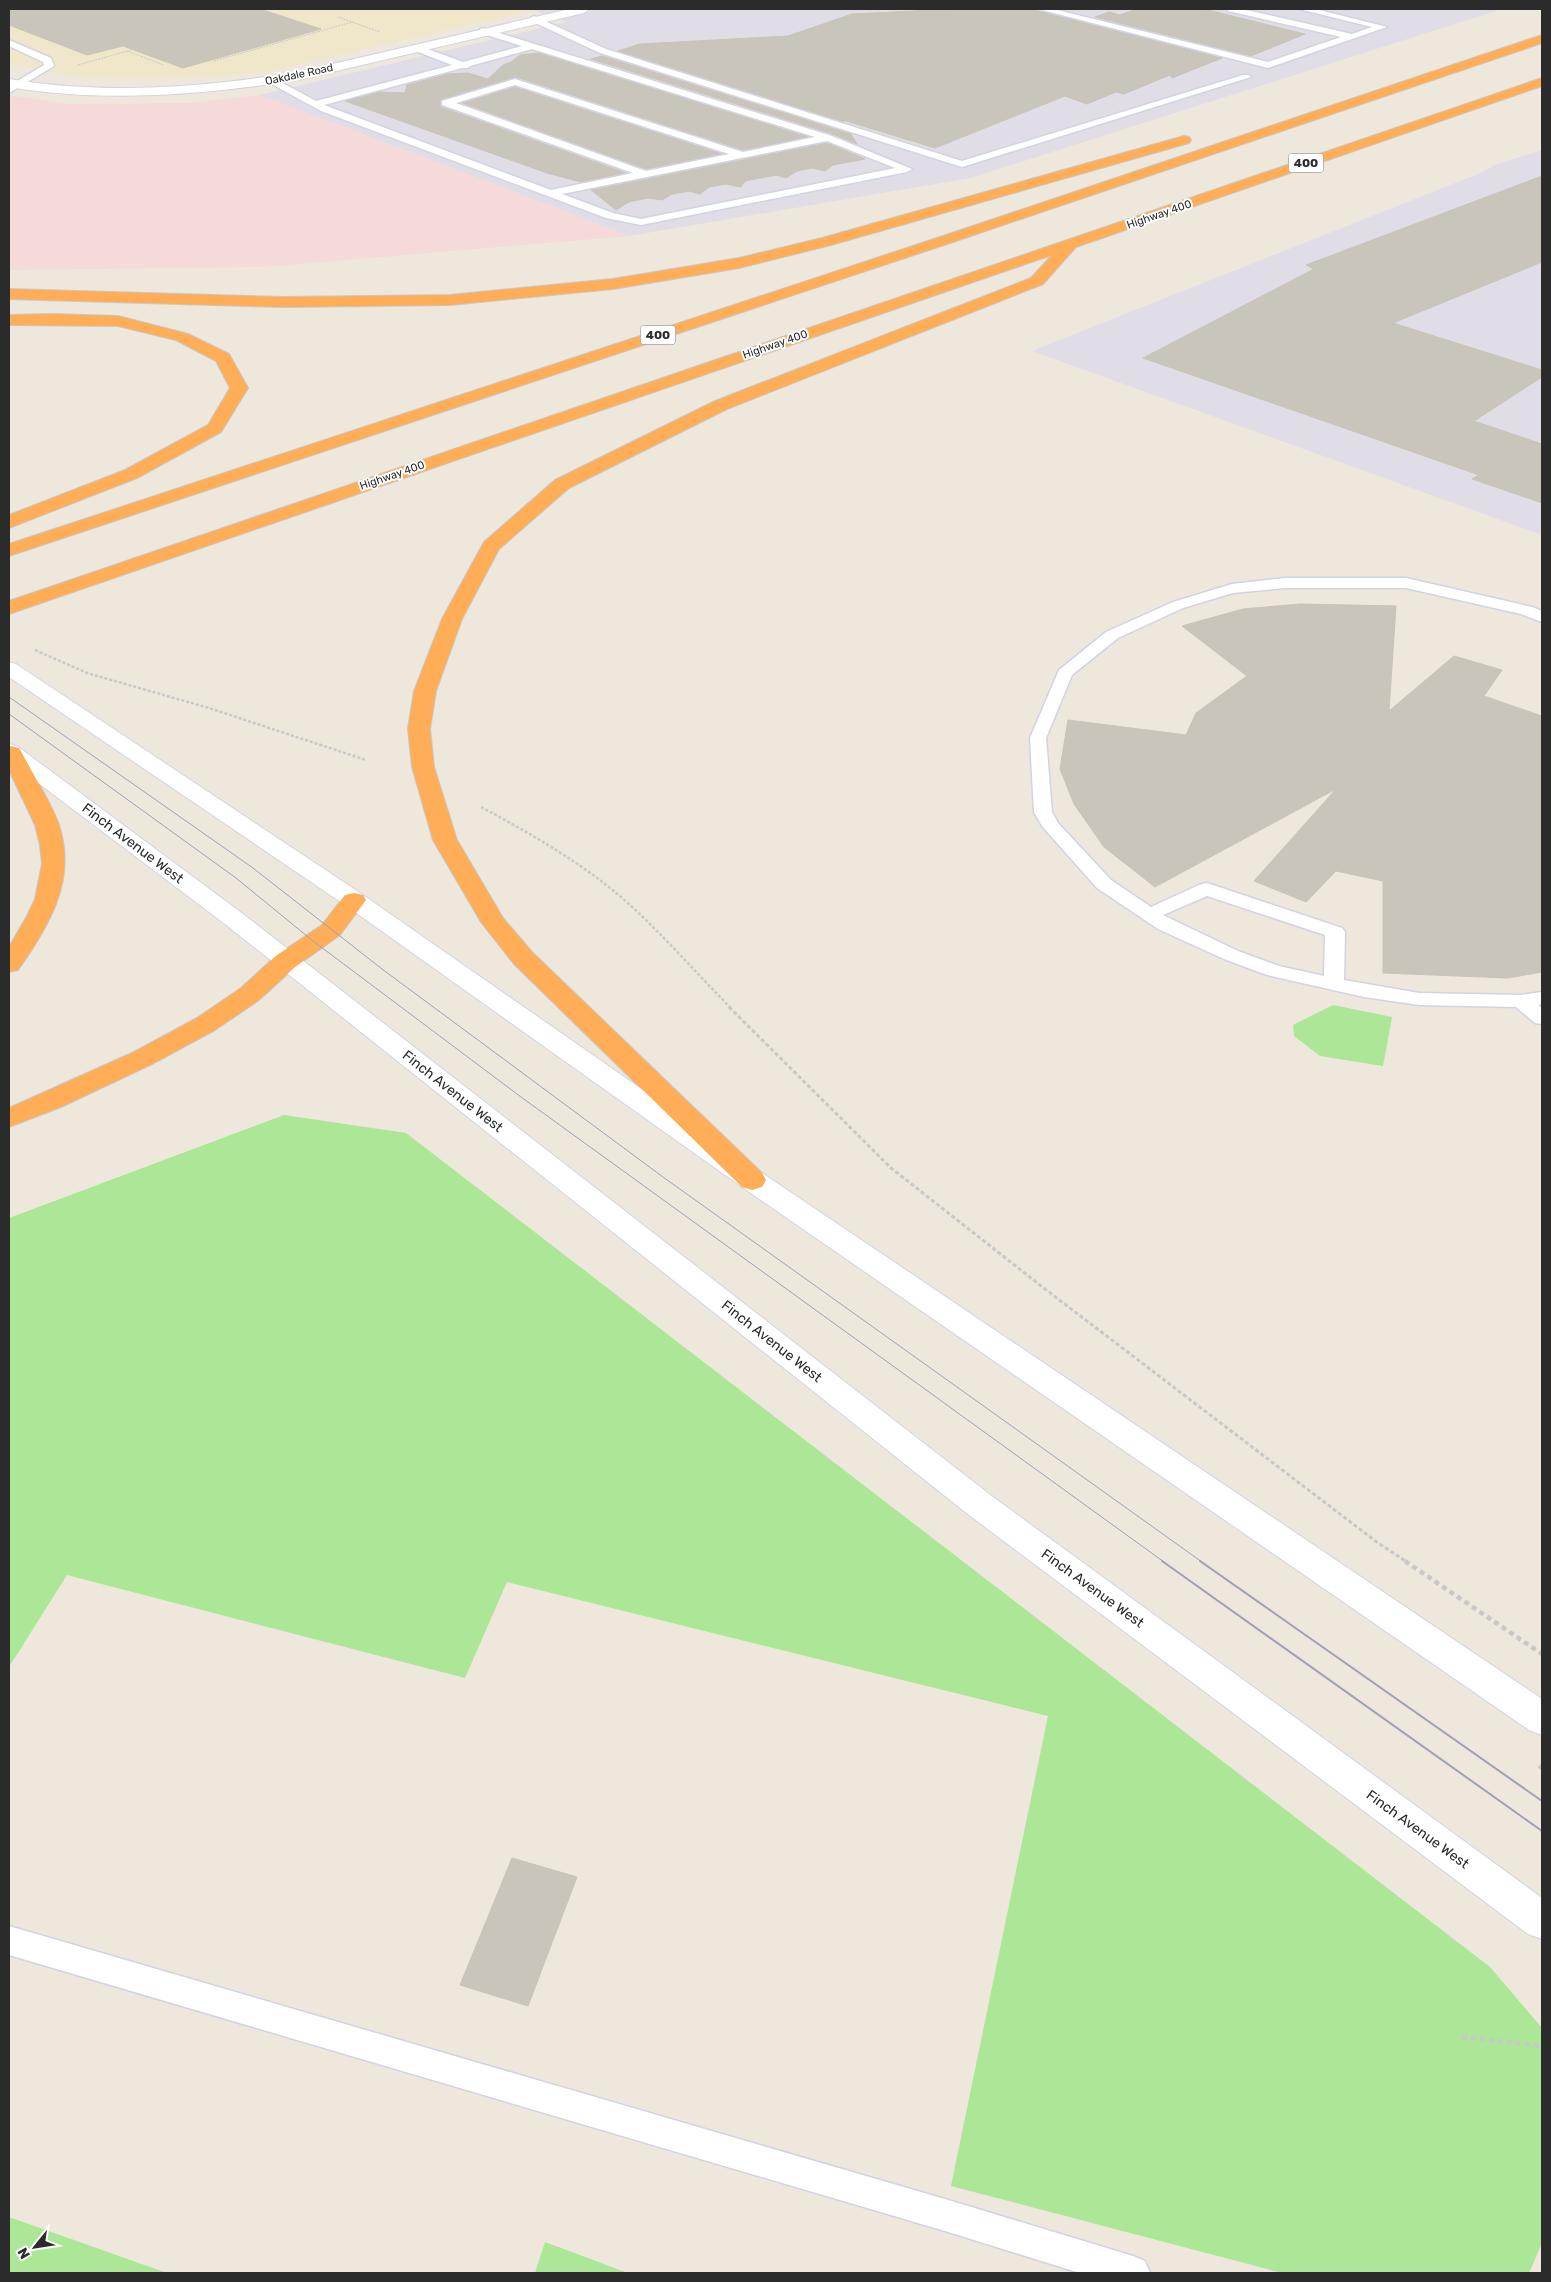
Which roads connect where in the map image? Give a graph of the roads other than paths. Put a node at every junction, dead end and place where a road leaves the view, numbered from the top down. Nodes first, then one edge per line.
1 (542, 9) edge
2 (584, 9) edge
3 (1043, 9) edge
4 (1231, 9) edge
5 (1304, 9) edge
6 (558, 14) junction
7 (534, 19) junction
8 (483, 31) junction
9 (1352, 37) junction
10 (1542, 39) edge
11 (9, 43) edge
12 (530, 47) junction
13 (416, 48) junction
14 (462, 65) junction
15 (479, 71) dead end
16 (496, 77) dead end
17 (1246, 77) dead end
18 (271, 81) junction
19 (512, 82) junction
20 (1542, 82) edge
21 (12, 86) edge
22 (315, 104) junction
23 (1289, 122) junction
24 (1216, 134) dead end
25 (1199, 137) dead end
26 (828, 138) junction
27 (742, 155) junction
28 (644, 174) junction
29 (552, 193) junction
30 (1070, 245) junction
31 (9, 294) edge
32 (9, 320) edge
33 (9, 522) edge
34 (17, 547) edge
35 (70, 587) junction
36 (9, 608) edge
37 (9, 614) edge
38 (1542, 617) edge
39 (9, 668) edge
40 (10, 752) edge
41 (354, 900) junction
42 (1148, 914) junction
43 (286, 961) junction
44 (9, 964) edge
45 (1334, 984) junction
46 (1542, 998) edge
47 (1521, 1001) junction
48 (1542, 1018) edge
49 (9, 1118) edge
50 (752, 1180) junction
51 (1542, 1719) edge
52 (1542, 1921) edge
53 (9, 1940) edge
54 (1133, 2273) edge

1 - 6 lane
2 - 6 main road, Oakdale Road
3 - 9 lane
4 - 9 lane
5 - 9 lane
6 - 7 main road, Oakdale Road
7 - 8 main road, Oakdale Road
7 - 17 lane
8 - 12 lane
8 - 13 main road, Oakdale Road
10 - 23 highway, 400
11 - 21 lane
12 - 14 lane
12 - 26 lane
13 - 14 lane
13 - 18 main road, Oakdale Road
14 - 15 lane
14 - 22 lane
16 - 19 lane
18 - 21 main road, Oakdale Road
18 - 22 lane
19 - 27 lane
19 - 28 lane
20 - 30 highway, Highway 400 / 400
22 - 29 lane
23 - 24 highway
23 - 34 highway, 400
25 - 31 highway
26 - 27 lane
26 - 29 lane
27 - 28 lane
28 - 29 lane
30 - 35 highway, Highway 400 / 400
30 - 50 highway
32 - 33 highway
35 - 36 highway, Highway 400 / 400
35 - 37 highway
38 - 42 lane
39 - 41 main road
40 - 43 main road, Finch Avenue West
40 - 44 highway
41 - 43 highway
41 - 50 main road
42 - 45 lane
42 - 45 lane
43 - 49 highway
43 - 52 main road, Finch Avenue West
45 - 47 lane
46 - 47 lane
47 - 48 lane
50 - 51 main road
53 - 54 lane

